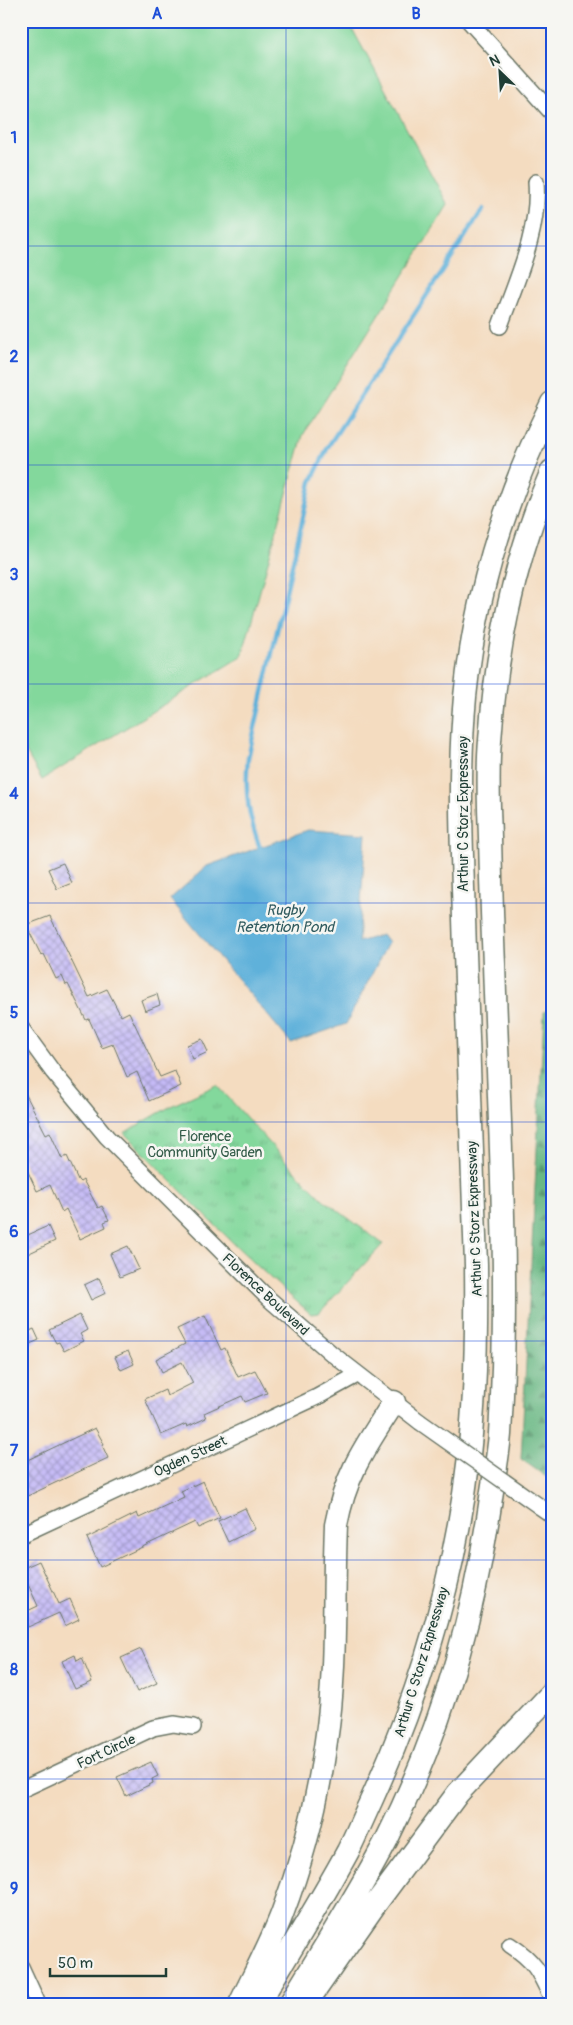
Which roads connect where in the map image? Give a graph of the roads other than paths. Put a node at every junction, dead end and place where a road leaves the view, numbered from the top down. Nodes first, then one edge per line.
1 (469, 21) edge
2 (552, 113) edge
3 (536, 182) dead end
4 (500, 326) dead end
5 (552, 404) edge
6 (552, 471) edge
7 (21, 1028) edge
8 (357, 1374) junction
9 (394, 1402) junction
10 (552, 1515) edge
11 (21, 1535) edge
12 (552, 1693) edge
13 (193, 1727) dead end
14 (21, 1790) edge
15 (510, 1944) dead end
16 (21, 1967) edge
17 (552, 1999) edge
18 (38, 2004) edge
19 (240, 2004) edge
20 (258, 2004) edge
21 (290, 2004) edge
22 (306, 2004) edge

1 - 2 street
3 - 4 street
5 - 20 highway, Arthur C Storz Expressway
6 - 21 highway, Arthur C Storz Expressway
7 - 8 street, Florence Boulevard
8 - 9 street, Florence Boulevard
8 - 11 street, Ogden Street
9 - 10 street, Florence Boulevard, bridge
9 - 19 highway
12 - 22 highway
13 - 14 street, Fort Circle
15 - 17 street
16 - 18 street

